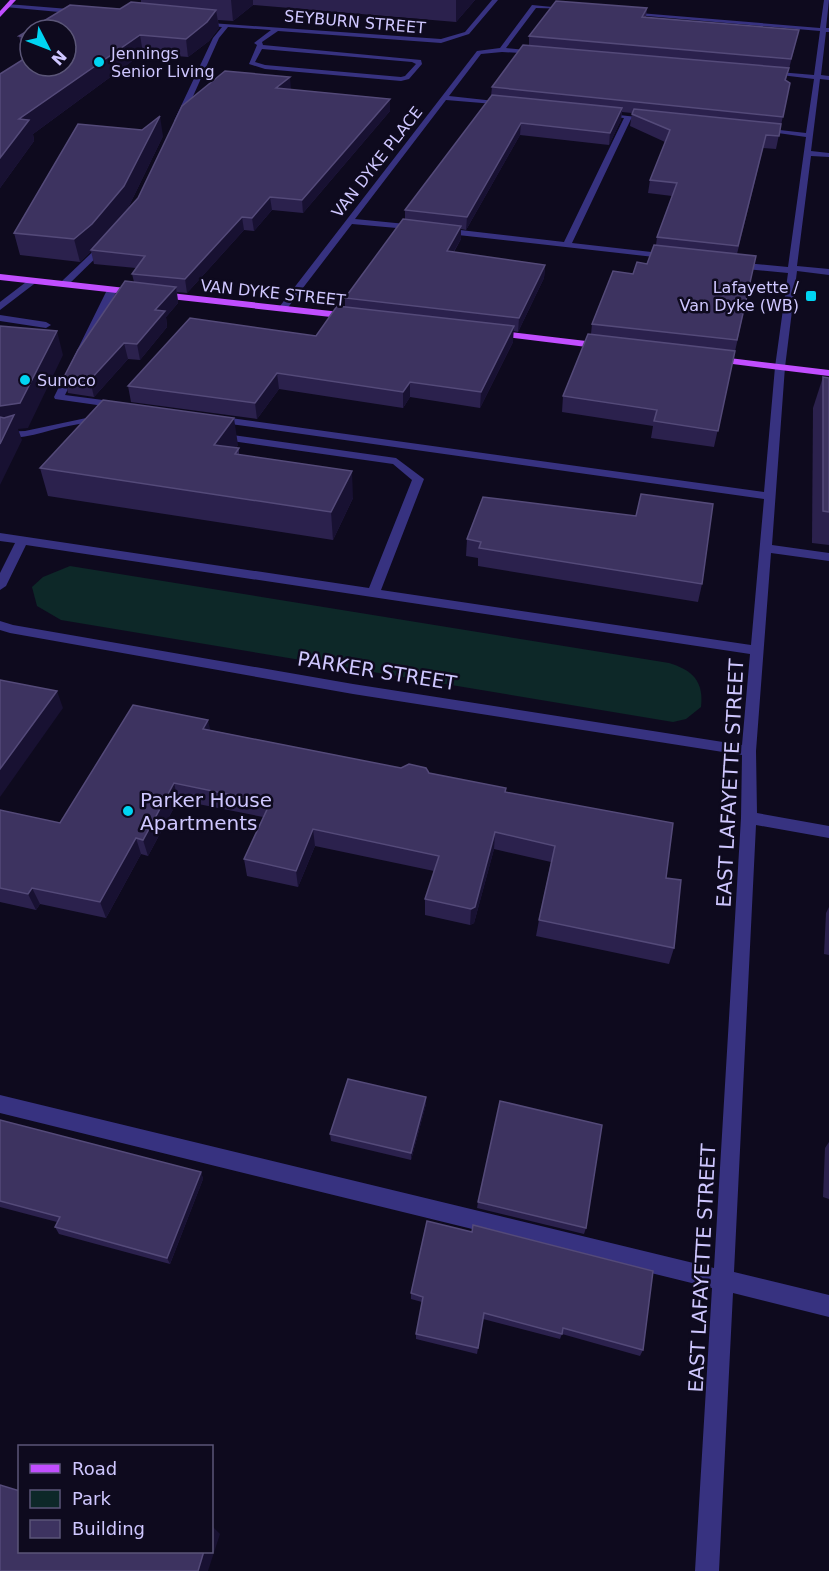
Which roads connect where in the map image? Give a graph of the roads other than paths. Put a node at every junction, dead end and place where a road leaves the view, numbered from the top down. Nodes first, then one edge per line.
1 (13, 0) edge
2 (495, 0) edge
3 (827, 0) edge
4 (7, 6) junction
5 (581, 10) edge
6 (90, 13) edge
7 (617, 13) edge
8 (0, 15) edge
9 (189, 22) edge
10 (227, 25) junction
11 (277, 29) junction
12 (826, 30) edge
13 (261, 46) junction
14 (502, 50) junction
15 (549, 54) edge
16 (761, 72) edge
17 (817, 77) junction
18 (829, 78) edge
19 (444, 98) junction
20 (514, 105) edge
21 (594, 113) edge
22 (628, 117) junction
23 (662, 120) edge
24 (753, 129) edge
25 (172, 134) edge
26 (809, 135) junction
27 (806, 153) junction
28 (829, 155) edge
29 (350, 221) junction
30 (426, 229) edge
31 (437, 231) edge
32 (114, 234) edge
33 (567, 245) junction
34 (684, 259) edge
35 (720, 263) edge
36 (792, 270) junction
37 (829, 272) edge
38 (0, 278) edge
39 (33, 281) junction
40 (64, 285) junction
41 (112, 290) junction
42 (0, 307) edge
43 (283, 308) junction
44 (0, 318) edge
45 (364, 318) edge
46 (46, 326) dead end
47 (481, 332) edge
48 (610, 347) edge
49 (703, 358) edge
50 (780, 367) junction
51 (829, 373) edge
52 (130, 407) edge
53 (201, 417) edge
54 (120, 423) edge
55 (201, 434) edge
56 (0, 435) edge
57 (769, 496) junction
58 (0, 537) edge
59 (22, 540) junction
60 (765, 548) junction
61 (829, 557) edge
62 (0, 586) edge
63 (374, 593) junction
64 (0, 625) edge
65 (758, 651) junction
66 (749, 752) junction
67 (748, 818) junction
68 (829, 832) edge
69 (0, 1104) edge
70 (723, 1280) junction
71 (829, 1306) edge
72 (707, 1571) edge

1 - 4 main road
2 - 11 street, SEYBURN STREET
3 - 12 street, EAST LAFAYETTE STREET
4 - 6 street
4 - 8 main road
5 - 14 street
7 - 12 street
9 - 10 street, SEYBURN STREET
10 - 11 street, SEYBURN STREET
10 - 25 street
11 - 13 street
12 - 17 street, EAST LAFAYETTE STREET
13 - 13 street
14 - 15 street
14 - 19 street, VAN DYKE PLACE
16 - 17 street
17 - 18 street
17 - 26 street, EAST LAFAYETTE STREET
19 - 20 street
19 - 29 street, VAN DYKE PLACE
21 - 22 street
22 - 23 street
22 - 33 street
24 - 26 street
26 - 27 street, EAST LAFAYETTE STREET
27 - 28 street
27 - 36 street, EAST LAFAYETTE STREET
29 - 30 street
29 - 43 street, VAN DYKE PLACE
31 - 33 street
32 - 40 street
33 - 34 street
35 - 36 street
36 - 37 street
36 - 50 street, EAST LAFAYETTE STREET
38 - 39 main road, VAN DYKE STREET
39 - 40 main road, VAN DYKE STREET
39 - 42 street
40 - 41 main road, VAN DYKE STREET
41 - 43 main road, VAN DYKE STREET
41 - 52 street
43 - 45 main road, VAN DYKE STREET
44 - 46 street
47 - 48 main road
49 - 50 main road
50 - 51 main road
50 - 57 street, EAST LAFAYETTE STREET
53 - 57 street
54 - 56 street
55 - 63 street
57 - 60 street, EAST LAFAYETTE STREET
58 - 59 street
59 - 62 street
59 - 63 street
60 - 61 street
60 - 65 street, EAST LAFAYETTE STREET
63 - 65 street
64 - 66 street, PARKER STREET
65 - 66 street, EAST LAFAYETTE STREET
66 - 67 street, EAST LAFAYETTE STREET
67 - 68 street
67 - 70 street, EAST LAFAYETTE STREET
69 - 70 street
70 - 71 street
70 - 72 street, EAST LAFAYETTE STREET

